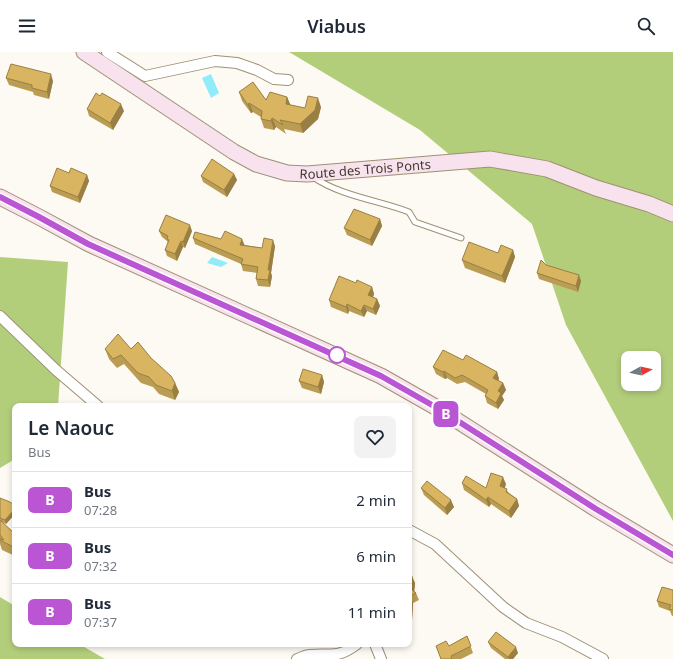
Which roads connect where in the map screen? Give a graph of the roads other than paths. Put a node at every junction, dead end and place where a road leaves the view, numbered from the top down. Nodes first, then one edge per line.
1 (84, 52) edge
2 (107, 52) edge
3 (288, 80) dead end
4 (307, 174) junction
5 (0, 198) edge
6 (673, 214) edge
7 (460, 238) dead end
8 (0, 316) edge
9 (94, 403) edge
10 (412, 532) edge
11 (673, 555) edge
12 (354, 647) edge
13 (376, 647) edge
14 (297, 659) edge
15 (381, 659) edge
16 (603, 659) edge

1 - 4 main road, Route des Trois Ponts
2 - 3 street
4 - 6 main road, Route des Trois Ponts
4 - 7 lane
5 - 11 main road
8 - 9 street
10 - 16 street
12 - 14 street
13 - 15 street

